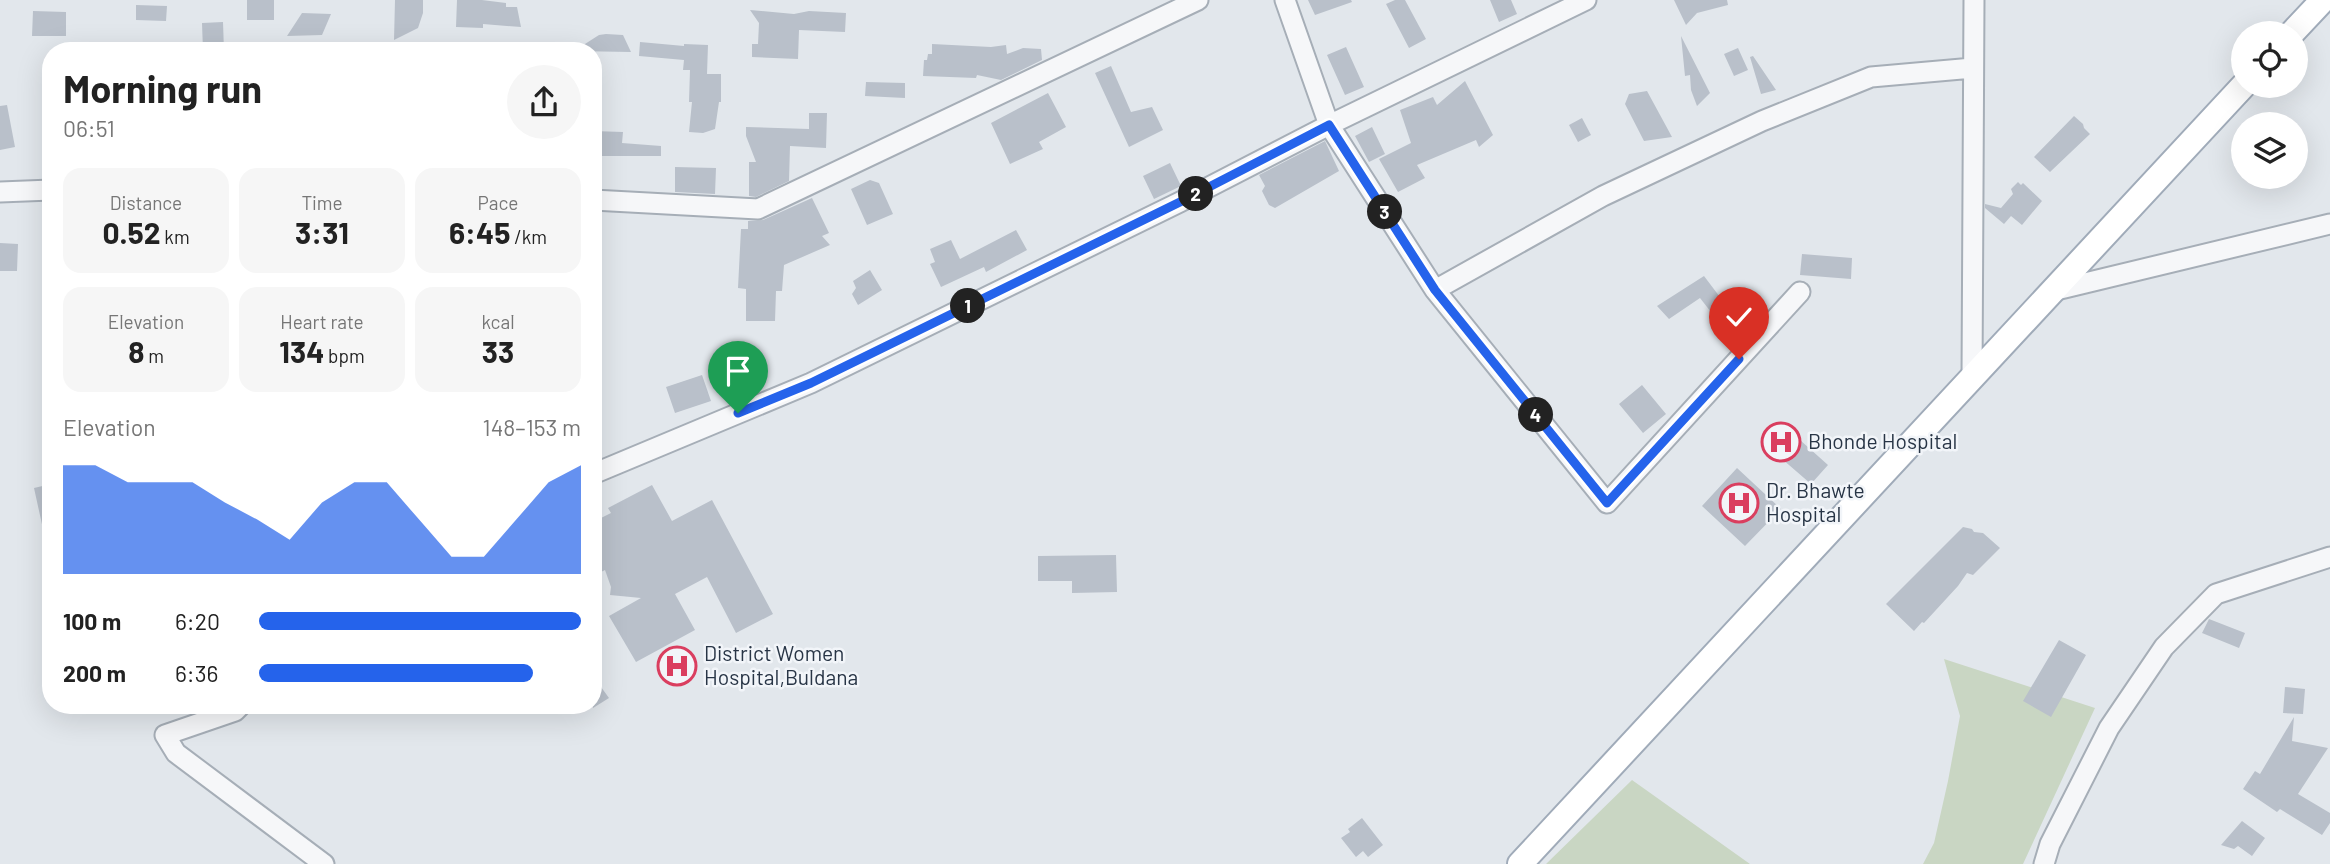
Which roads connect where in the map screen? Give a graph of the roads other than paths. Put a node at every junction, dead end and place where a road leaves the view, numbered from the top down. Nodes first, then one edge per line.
1 (1198, 0) edge
2 (1285, 0) edge
3 (1586, 0) edge
4 (1974, 0) edge
5 (2323, 0) edge
6 (2303, 21) edge
7 (1973, 68) junction
8 (2232, 98) edge
9 (1329, 125) junction
10 (42, 190) edge
11 (0, 192) edge
12 (602, 200) edge
13 (2330, 225) edge
14 (1435, 290) junction
15 (2052, 291) junction
16 (1800, 292) dead end
17 (1972, 378) junction
18 (602, 470) edge
19 (2330, 557) edge
20 (226, 714) edge
21 (324, 864) edge
22 (1520, 864) edge
23 (2044, 864) edge

1 - 12 street
2 - 9 street
3 - 9 street
4 - 7 street
5 - 6 main road
7 - 14 street
7 - 17 street
8 - 15 main road
9 - 14 street
9 - 18 street
10 - 11 street
13 - 15 street
14 - 16 street
15 - 17 main road
17 - 22 main road
19 - 23 street
20 - 21 street

